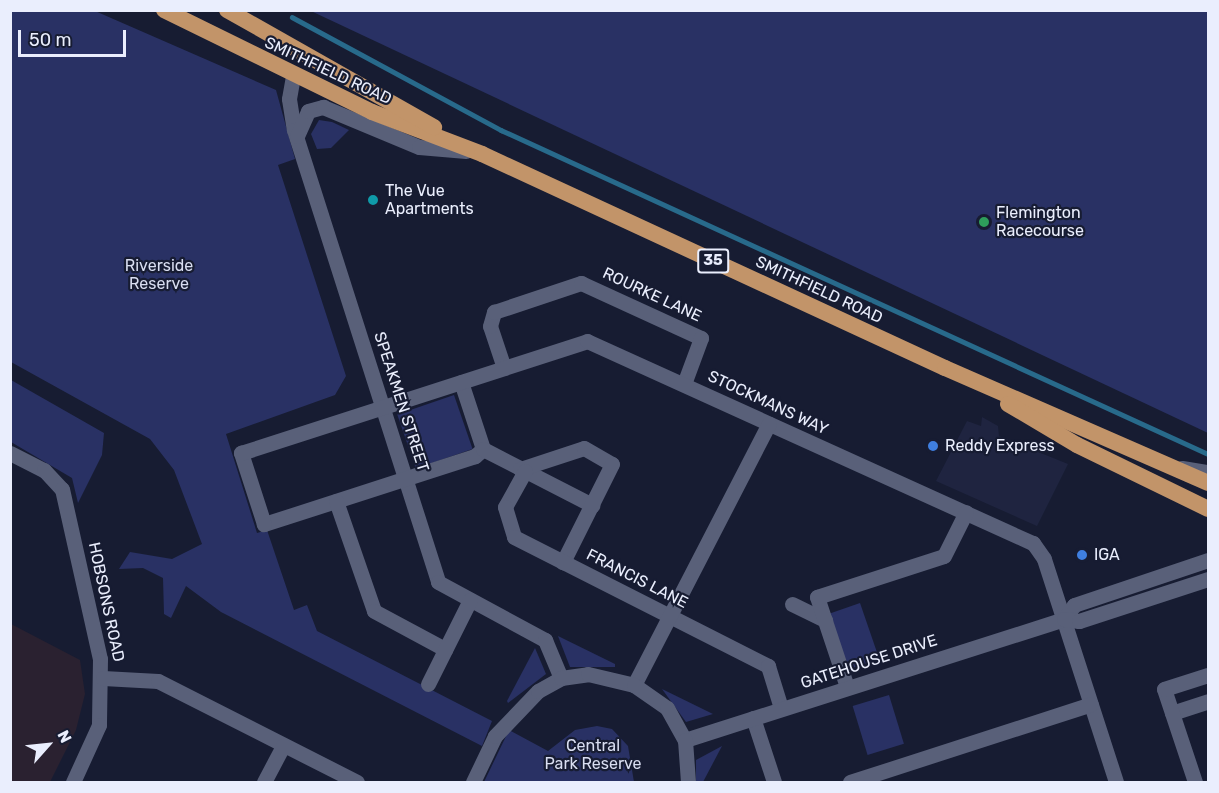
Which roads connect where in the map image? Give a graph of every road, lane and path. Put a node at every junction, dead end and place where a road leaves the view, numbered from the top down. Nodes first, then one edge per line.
1 (164, 10) edge
2 (227, 10) edge
3 (304, 54) junction
4 (293, 76) junction
5 (297, 138) junction
6 (478, 153) junction
7 (504, 368) junction
8 (945, 368) junction
9 (461, 382) junction
10 (684, 384) junction
11 (384, 407) junction
12 (769, 424) junction
13 (483, 450) junction
14 (10, 453) edge
15 (1173, 466) junction
16 (522, 470) junction
17 (1209, 472) edge
18 (406, 478) junction
19 (1209, 483) edge
20 (336, 501) junction
21 (592, 505) junction
22 (1209, 509) edge
23 (966, 512) junction
24 (1209, 560) edge
25 (563, 562) junction
26 (1209, 579) edge
27 (1138, 585) junction
28 (470, 600) junction
29 (1143, 600) junction
30 (792, 604) dead end
31 (670, 617) junction
32 (1064, 619) junction
33 (825, 620) junction
34 (445, 649) junction
35 (1209, 675) edge
36 (561, 678) junction
37 (103, 683) junction
38 (428, 684) dead end
39 (634, 685) junction
40 (847, 687) junction
41 (1209, 701) edge
42 (1091, 704) junction
43 (781, 708) junction
44 (1172, 713) junction
45 (753, 718) junction
46 (685, 740) junction
47 (283, 746) junction
48 (73, 783) edge
49 (264, 783) edge
50 (357, 783) edge
51 (473, 783) edge
52 (688, 783) edge
53 (774, 783) edge
54 (850, 783) edge
55 (1116, 783) edge
56 (1195, 783) edge

1 - 4 highway, SMITHFIELD ROAD / 35
2 - 3 highway, SMITHFIELD ROAD / 35
3 - 4 highway
3 - 6 highway, SMITHFIELD ROAD / 35
4 - 5 street, SPEAKMEN STREET
4 - 6 highway, SMITHFIELD ROAD / 35
5 - 6 street
5 - 11 street, SPEAKMEN STREET
6 - 8 highway, SMITHFIELD ROAD / 35
7 - 9 street, STOCKMANS WAY
7 - 10 street, STOCKMANS WAY
7 - 10 street, ROURKE LANE
8 - 15 highway, SMITHFIELD ROAD / 35
8 - 22 highway, SMITHFIELD ROAD / 35
9 - 11 street, STOCKMANS WAY
9 - 13 street
10 - 12 street, STOCKMANS WAY
11 - 18 street, SPEAKMEN STREET
11 - 20 street, STOCKMANS WAY
12 - 23 street, STOCKMANS WAY
12 - 31 street
13 - 16 street
13 - 18 street
14 - 37 street, HOBSONS ROAD
15 - 17 street
15 - 19 highway, SMITHFIELD ROAD / 35
16 - 21 street
16 - 21 street
16 - 25 street, FRANCIS LANE
18 - 20 street
18 - 28 street, SPEAKMEN STREET
20 - 34 street
21 - 25 street
23 - 32 street, STOCKMANS WAY
23 - 33 street
24 - 27 street, GATEHOUSE DRIVE
25 - 31 street, FRANCIS LANE
26 - 29 street, GATEHOUSE DRIVE
27 - 29 street
27 - 32 street, GATEHOUSE DRIVE
28 - 34 street
28 - 36 street, SPEAKMEN STREET
29 - 32 street, GATEHOUSE DRIVE
30 - 33 street
31 - 39 street
31 - 43 street, FRANCIS LANE
32 - 40 street, GATEHOUSE DRIVE
32 - 42 street, STOCKMANS WAY
33 - 40 street
34 - 38 street
35 - 44 street
36 - 39 street
36 - 51 street
37 - 47 street
37 - 48 street, HOBSONS ROAD
39 - 46 street
40 - 43 street, GATEHOUSE DRIVE
41 - 44 street
42 - 54 street
42 - 55 street, STOCKMANS WAY
43 - 45 street, GATEHOUSE DRIVE
44 - 56 street
45 - 46 street, GATEHOUSE DRIVE
45 - 53 street
46 - 52 street
47 - 49 street
47 - 50 street

